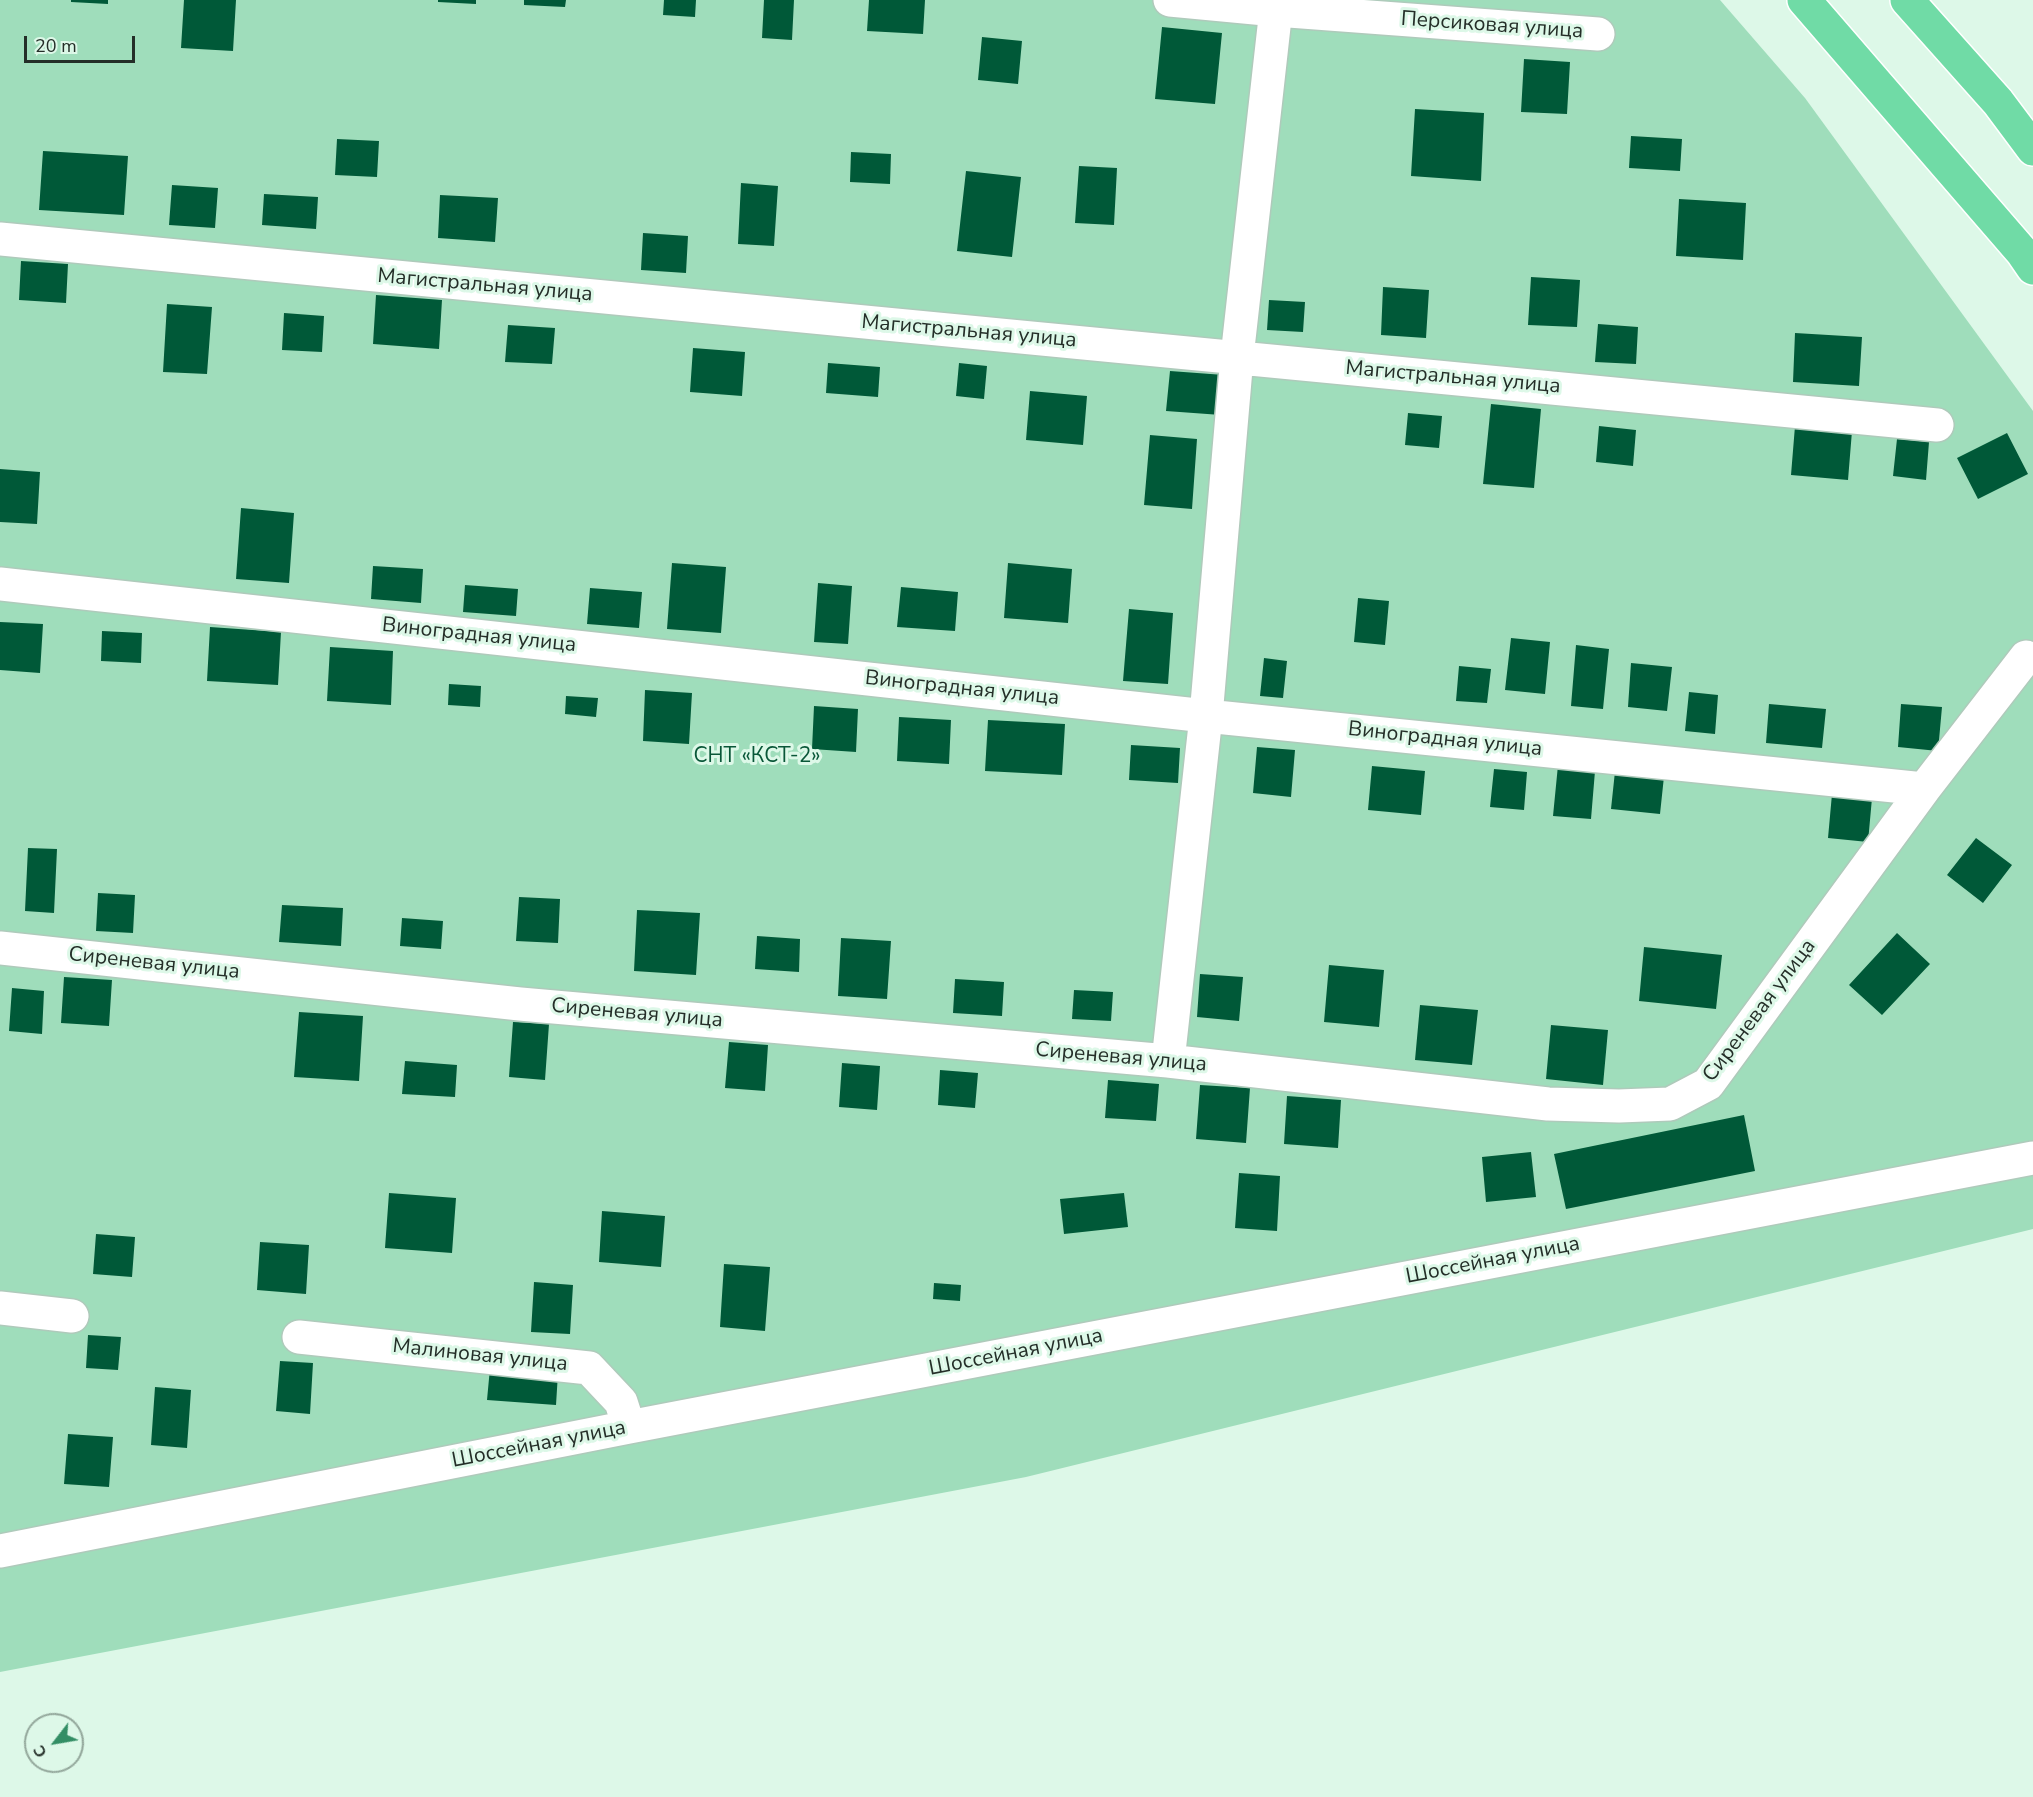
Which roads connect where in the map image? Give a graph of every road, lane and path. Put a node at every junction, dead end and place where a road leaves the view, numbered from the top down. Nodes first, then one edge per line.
1 (1170, 0) edge
2 (1804, 0) edge
3 (1907, 0) edge
4 (1277, 5) edge
5 (1598, 34) dead end
6 (2033, 150) edge
7 (0, 239) edge
8 (2033, 268) edge
9 (1237, 357) junction
10 (1937, 425) dead end
11 (0, 584) edge
12 (2026, 657) dead end
13 (1206, 716) junction
14 (1924, 789) junction
15 (0, 948) edge
16 (1168, 1061) junction
17 (2033, 1158) edge
18 (0, 1308) edge
19 (72, 1316) dead end
20 (299, 1337) dead end
21 (629, 1427) junction
22 (0, 1551) edge

1 - 4 street, Персиковая улица
2 - 8 highway
3 - 6 highway
4 - 5 street, Персиковая улица
4 - 9 street
7 - 9 street, Магистральная улица
9 - 10 street, Магистральная улица
9 - 13 street
11 - 13 street, Виноградная улица
12 - 14 street, Сиреневая улица
13 - 14 street, Виноградная улица
13 - 16 street
14 - 16 street, Сиреневая улица
15 - 16 street, Сиреневая улица
17 - 21 street, Шоссейная улица
18 - 19 street
20 - 21 street, Малиновая улица
21 - 22 street, Шоссейная улица

